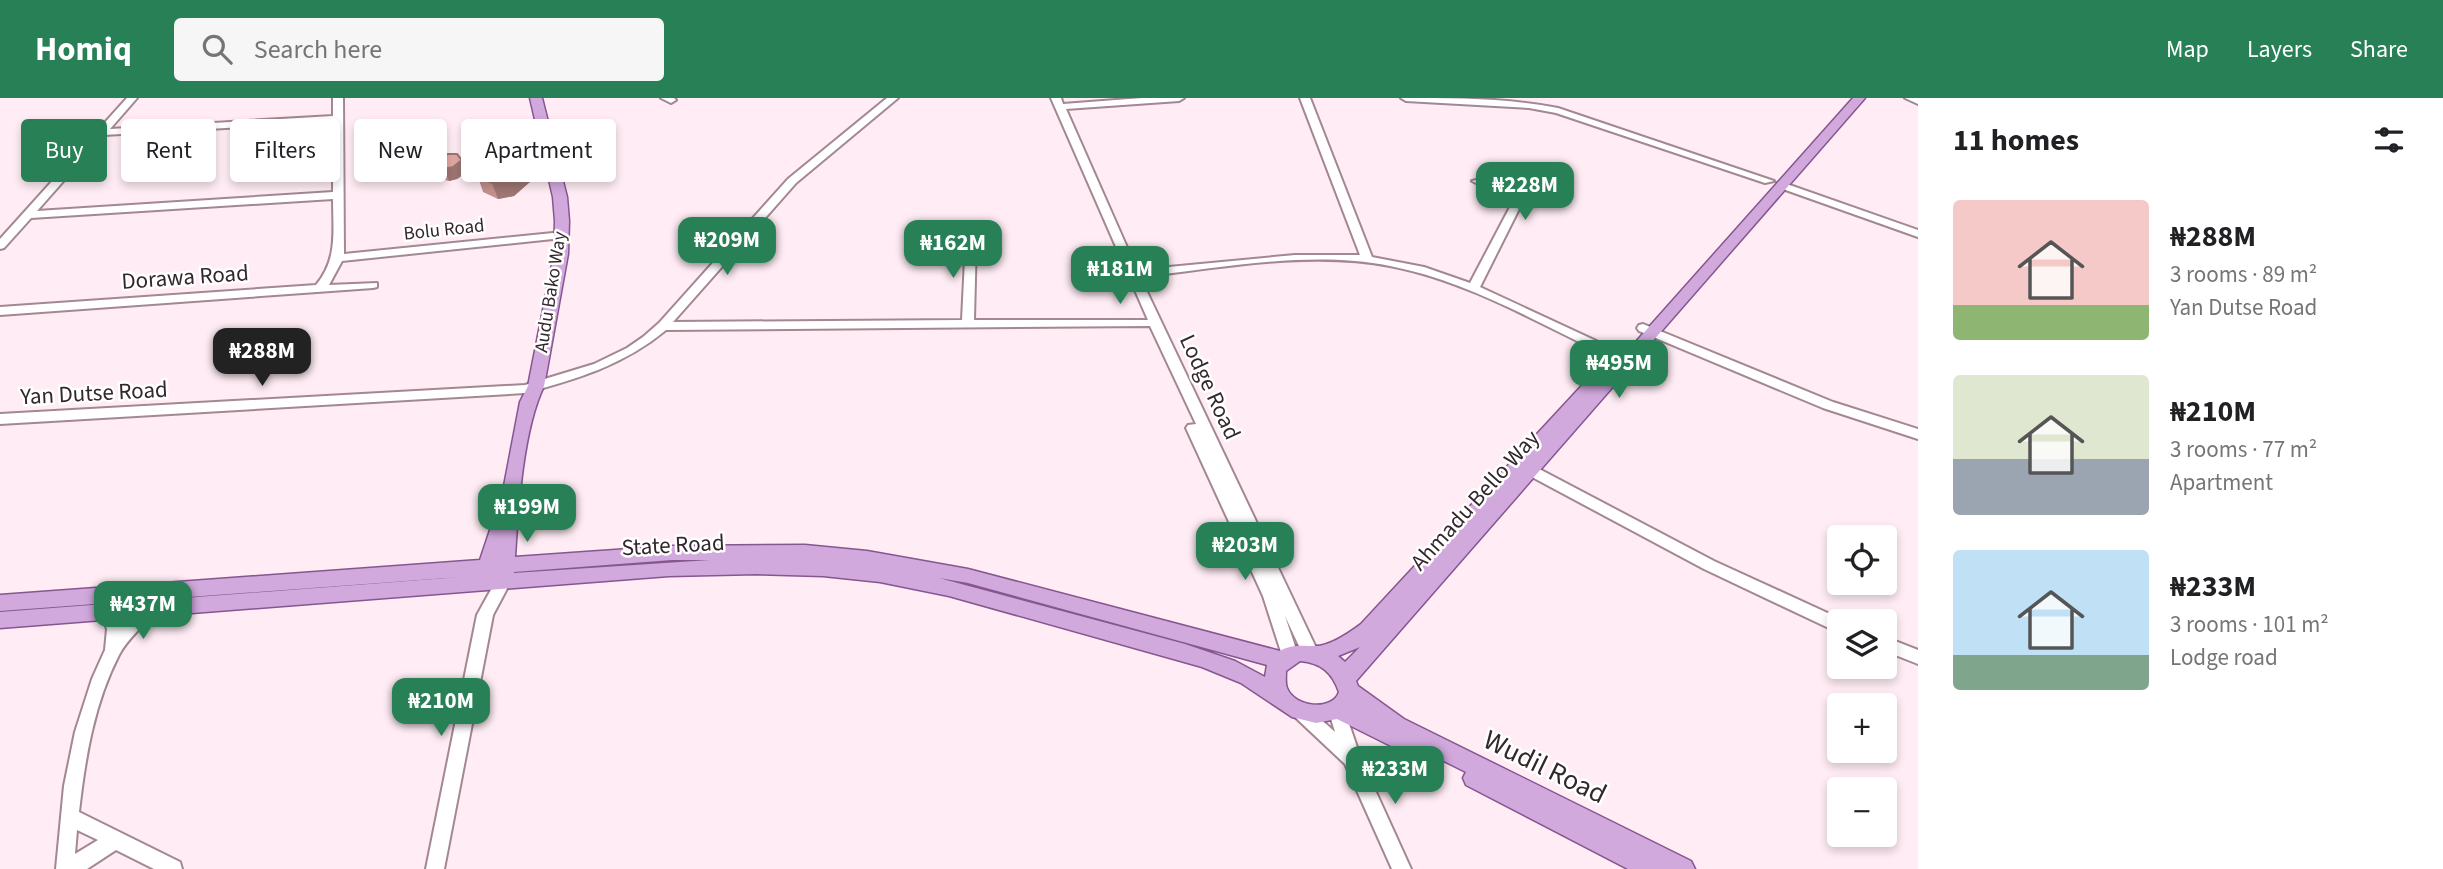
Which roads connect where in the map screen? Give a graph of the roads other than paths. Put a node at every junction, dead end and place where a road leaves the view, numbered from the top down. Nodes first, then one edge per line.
1 (132, 98) edge
2 (338, 98) edge
3 (528, 98) edge
4 (536, 98) edge
5 (893, 98) edge
6 (1047, 98) edge
7 (1179, 98) edge
8 (1306, 98) edge
9 (1406, 98) edge
10 (1845, 98) edge
11 (1859, 98) edge
12 (1910, 98) edge
13 (1918, 101) edge
14 (1058, 102) edge
15 (338, 119) edge
16 (1828, 124) junction
17 (230, 125) edge
18 (107, 126) edge
19 (107, 132) edge
20 (1476, 181) dead end
21 (57, 182) edge
22 (339, 182) edge
23 (1775, 183) junction
24 (339, 195) junction
25 (27, 215) junction
26 (1918, 234) edge
27 (553, 236) junction
28 (971, 238) dead end
29 (0, 246) edge
30 (338, 258) junction
31 (1367, 259) junction
32 (1134, 274) junction
33 (373, 285) dead end
34 (319, 289) junction
35 (1473, 289) junction
36 (0, 311) edge
37 (968, 323) junction
38 (1146, 323) junction
39 (663, 326) junction
40 (1649, 330) junction
41 (1624, 358) junction
42 (530, 392) junction
43 (0, 419) edge
44 (1918, 434) edge
45 (1526, 467) junction
46 (509, 502) junction
47 (1487, 511) junction
48 (505, 574) junction
49 (483, 575) junction
50 (0, 603) edge
51 (148, 608) junction
52 (108, 612) junction
53 (485, 615) junction
54 (1827, 619) edge
55 (0, 620) edge
56 (1897, 649) edge
57 (111, 653) junction
58 (1314, 655) junction
59 (1918, 657) edge
60 (1286, 658) junction
61 (1343, 698) junction
62 (1294, 707) junction
63 (1352, 759) junction
64 (70, 817) junction
65 (116, 840) junction
66 (65, 869) edge
67 (73, 869) edge
68 (173, 869) edge
69 (435, 869) edge
70 (1402, 869) edge
71 (1652, 869) edge
72 (1683, 869) edge

1 - 18 street
2 - 15 street
3 - 27 main road, Audu Bako Way
4 - 42 main road, Audu Bako Way
5 - 39 street, Yan Dutse Road
6 - 38 street, Lodge Road
7 - 14 street
8 - 31 street
9 - 23 street
10 - 16 main road, Ahmadu Bello Way
11 - 16 main road, Ahmadu Bello Way
12 - 13 street
14 - 32 street, Lodge Road
16 - 23 main road, Ahmadu Bello Way
17 - 19 street
20 - 35 street
21 - 25 street
22 - 24 street
23 - 26 street
23 - 40 main road, Ahmadu Bello Way
24 - 25 street
24 - 30 street
25 - 29 street
27 - 30 street, Bolu Road
27 - 42 main road, Audu Bako Way
28 - 37 street
30 - 34 street
31 - 32 street
31 - 35 street
32 - 58 street, Lodge Road
33 - 34 street, Dorawa Road
34 - 36 street, Dorawa Road
35 - 41 street
37 - 38 street
37 - 39 street
38 - 60 street, Lodge Road
39 - 42 street, Yan Dutse Road
40 - 41 main road, Ahmadu Bello Way
40 - 44 street
41 - 45 main road, Ahmadu Bello Way
42 - 43 street, Yan Dutse Road
42 - 46 main road, Audu Bako Way
45 - 47 main road, Ahmadu Bello Way
45 - 54 street
46 - 48 main road, Audu Bako Way
46 - 49 main road, Audu Bako Way
47 - 58 main road, Ahmadu Bello Way
47 - 61 main road, Ahmadu Bello Way
48 - 49 main road, State Road
48 - 53 street
48 - 60 main road, State Road
48 - 62 main road, State Road
49 - 50 main road, State Road
49 - 51 main road, State Road
49 - 53 street
51 - 52 main road, State Road
51 - 57 street
52 - 55 main road, State Road
52 - 57 street
53 - 69 street
56 - 59 street
57 - 64 street
58 - 60 main road
58 - 61 main road
60 - 62 main road
61 - 62 main road
61 - 63 street
61 - 71 main road, Wudil Road
61 - 72 main road, Wudil Road
62 - 63 street
63 - 70 street
64 - 65 street
64 - 66 street
65 - 67 street
65 - 68 street

